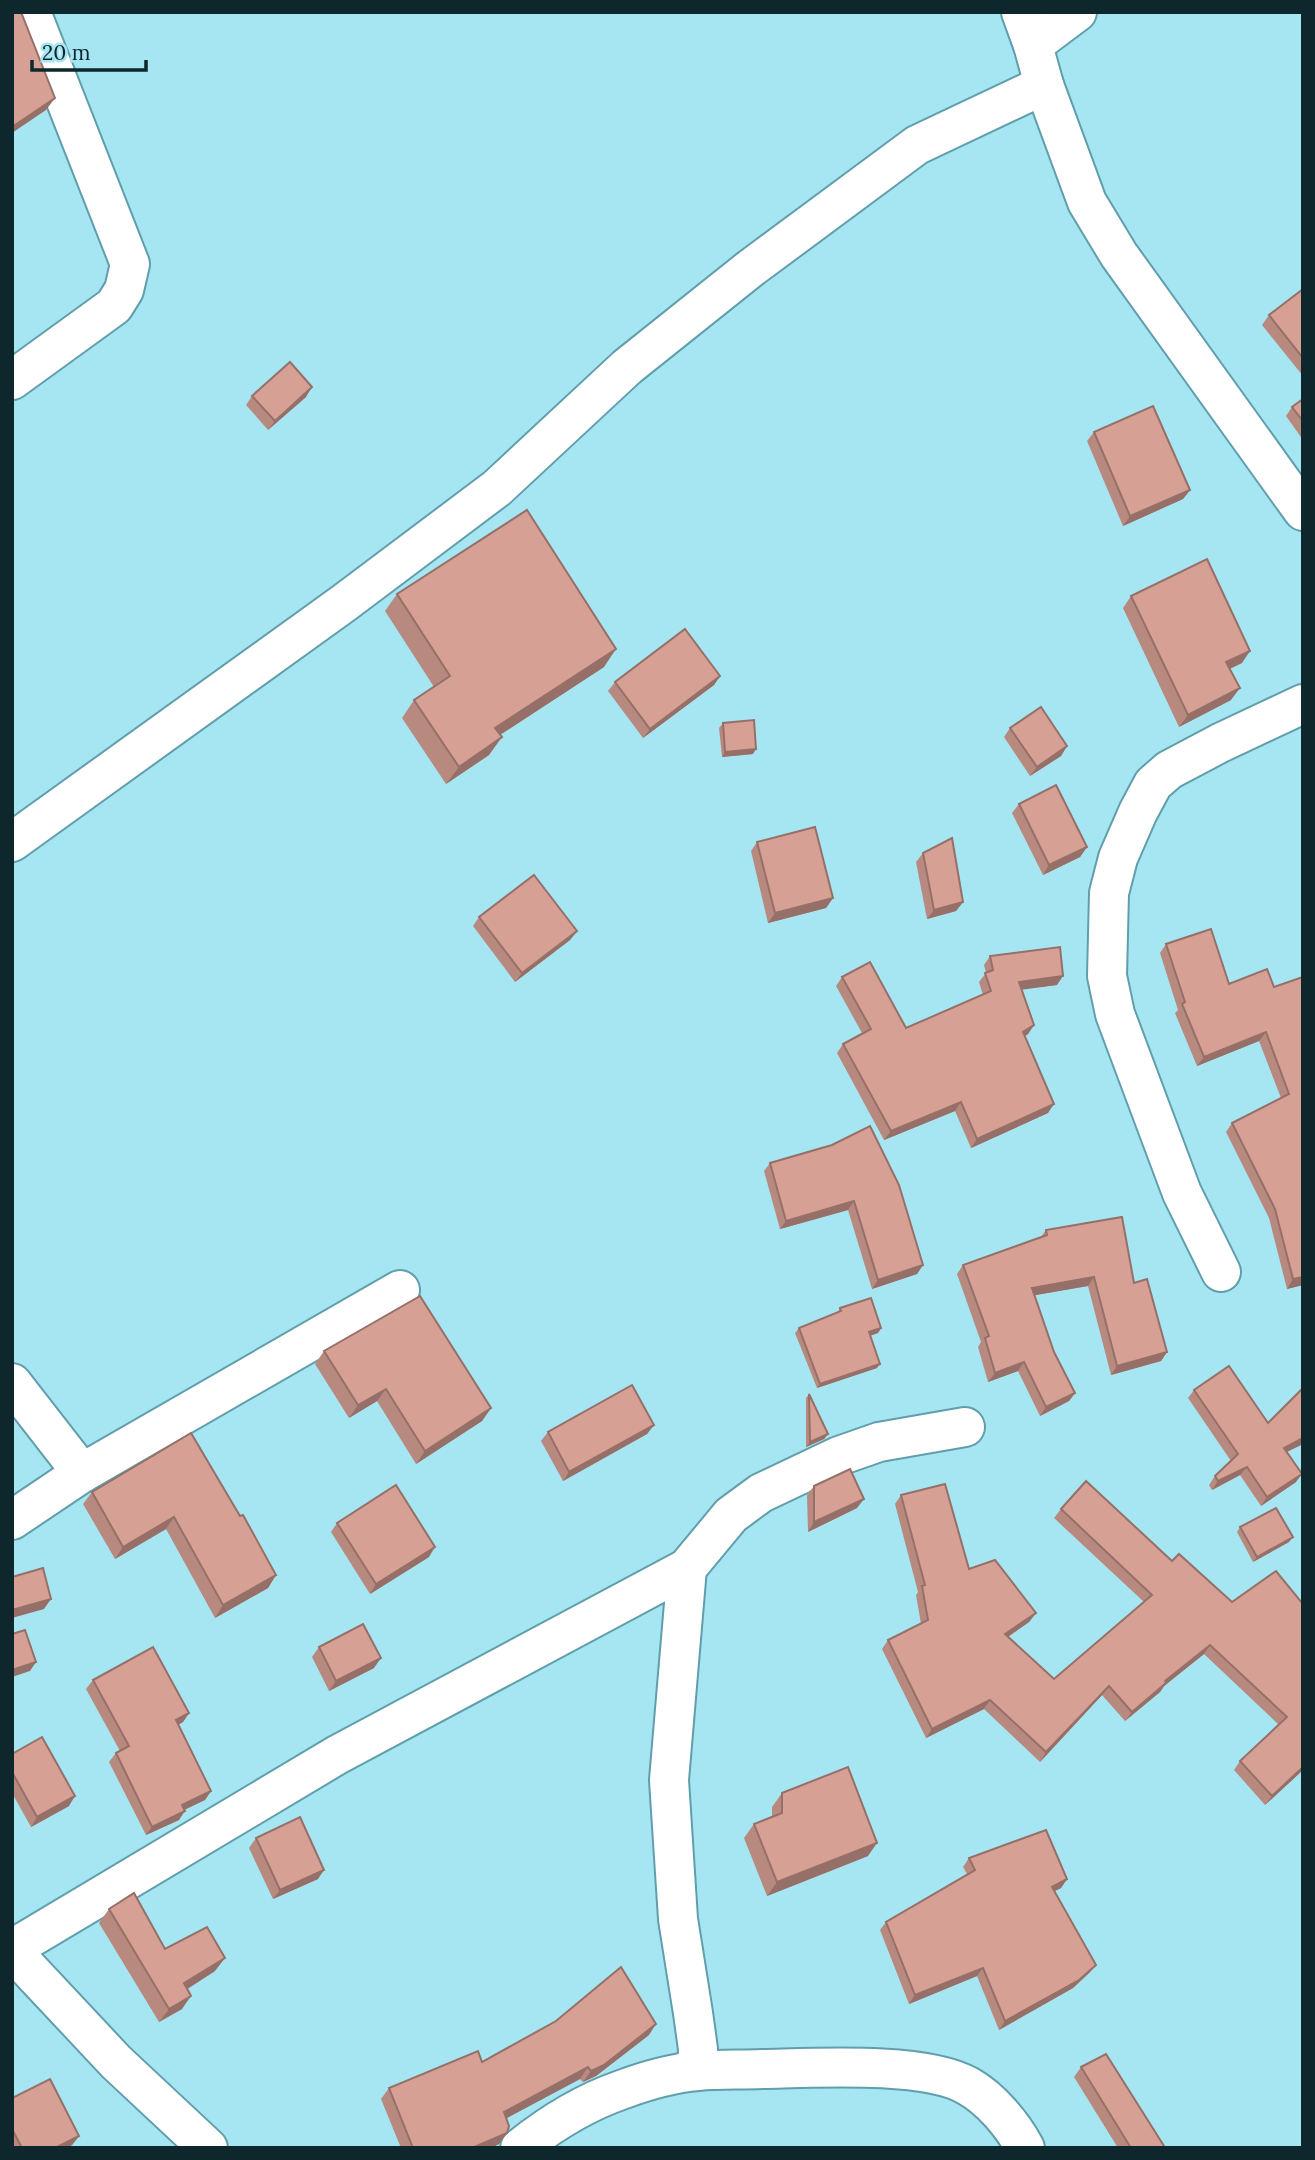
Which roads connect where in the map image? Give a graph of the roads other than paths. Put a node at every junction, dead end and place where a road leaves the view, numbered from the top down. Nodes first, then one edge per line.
1 (31, 12) edge
2 (1077, 12) edge
3 (1027, 28) edge
4 (1044, 85) junction
5 (12, 380) edge
6 (1303, 511) edge
7 (1303, 704) edge
8 (12, 842) edge
9 (1221, 1272) dead end
10 (400, 1290) dead end
11 (12, 1383) edge
12 (965, 1427) dead end
13 (82, 1473) junction
14 (12, 1520) edge
15 (687, 1567) junction
16 (12, 1950) edge
17 (697, 2071) junction
18 (208, 2148) edge
19 (520, 2148) edge
20 (1025, 2148) edge

1 - 5 street
2 - 3 street
3 - 4 street
4 - 6 street
4 - 8 street
7 - 9 street
10 - 13 street
11 - 13 street
12 - 15 street
13 - 14 street
15 - 16 street
15 - 17 street
16 - 18 street
17 - 19 street
17 - 20 street

